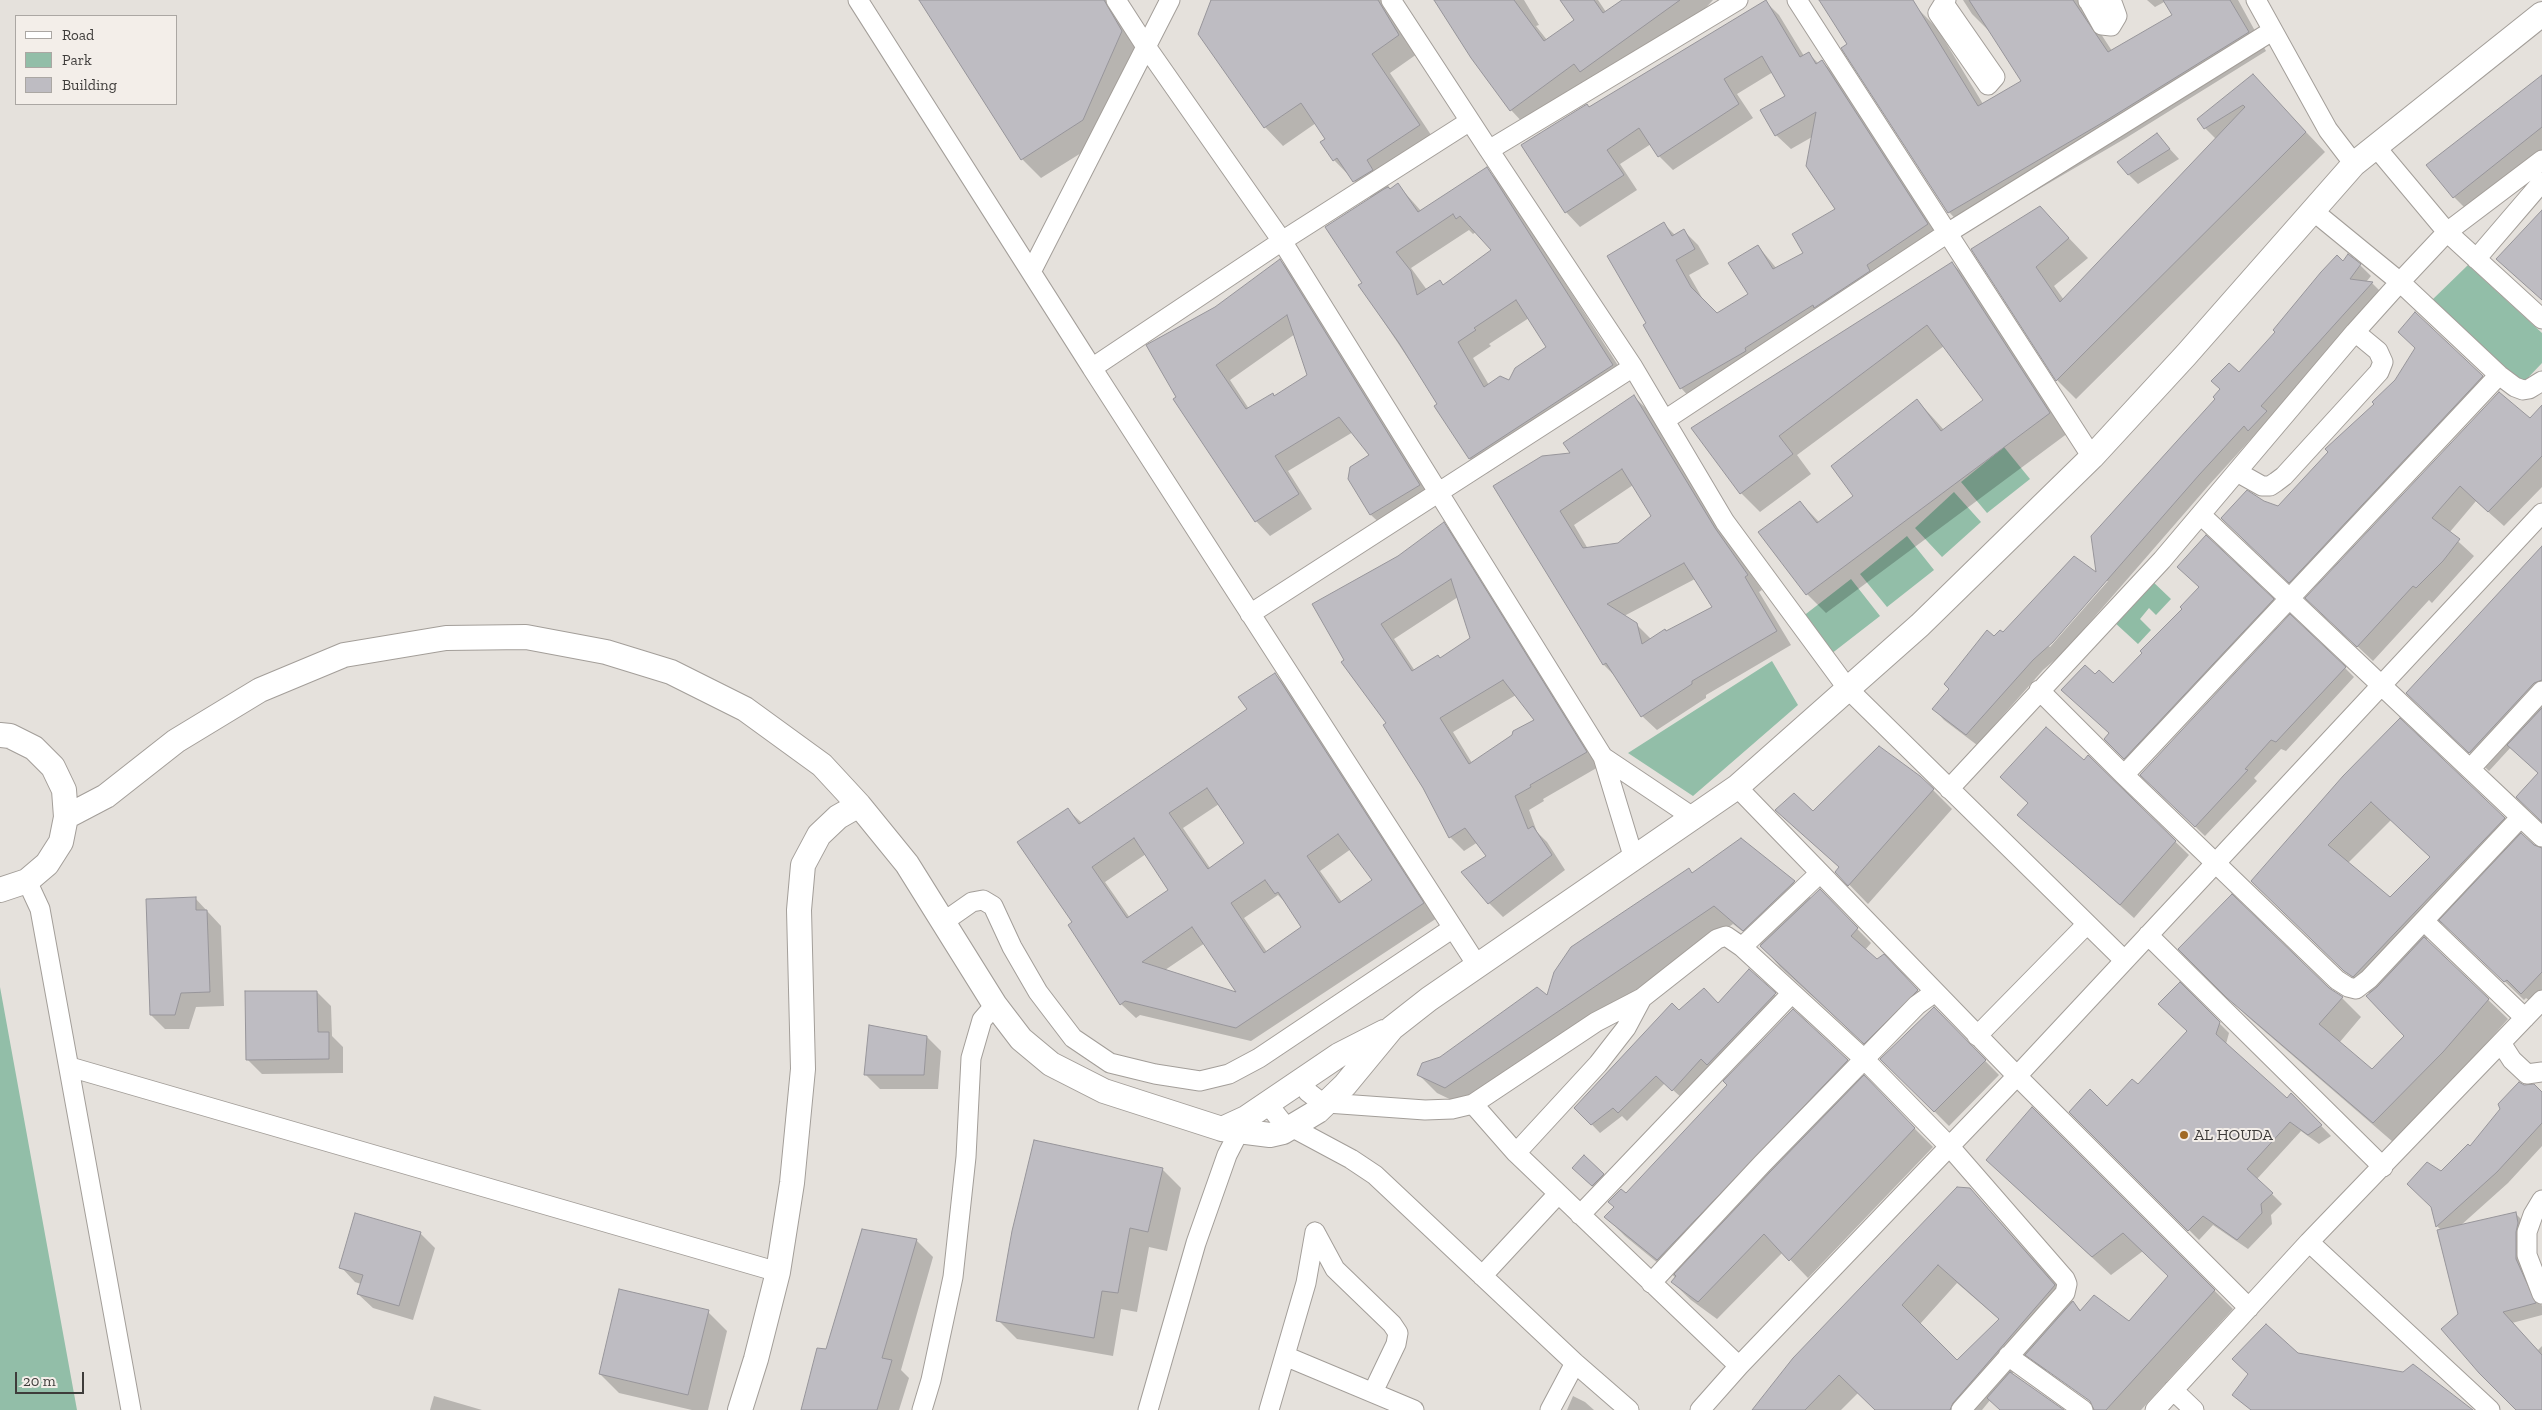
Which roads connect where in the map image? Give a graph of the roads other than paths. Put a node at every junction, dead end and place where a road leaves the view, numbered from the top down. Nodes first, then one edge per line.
1 (858, 0) edge
2 (1116, 0) edge
3 (1170, 0) edge
4 (1391, 0) edge
5 (1738, 0) edge
6 (1796, 0) edge
7 (2256, 0) edge
8 (2542, 14) edge
9 (2272, 31) junction
10 (1145, 45) junction
11 (1470, 121) junction
12 (2375, 146) junction
13 (1489, 150) junction
14 (2542, 160) edge
15 (2354, 164) junction
16 (2542, 182) edge
17 (2312, 210) junction
18 (2447, 232) junction
19 (1946, 234) junction
20 (1282, 241) junction
21 (2476, 259) junction
22 (1031, 272) junction
23 (2400, 282) junction
24 (2542, 319) edge
25 (2355, 332) junction
26 (1633, 367) junction
27 (1092, 368) junction
28 (2499, 375) junction
29 (2542, 381) edge
30 (1666, 420) junction
31 (2092, 457) junction
32 (2236, 472) junction
33 (1440, 492) junction
34 (2542, 512) edge
35 (2201, 515) junction
36 (2290, 599) junction
37 (1250, 614) junction
38 (2381, 685) junction
39 (1848, 689) junction
40 (2040, 690) junction
41 (2542, 691) edge
42 (0, 735) edge
43 (1603, 756) junction
44 (2470, 769) junction
45 (2124, 776) junction
46 (1737, 787) junction
47 (1949, 789) junction
48 (859, 805) junction
49 (66, 817) junction
50 (1694, 818) junction
51 (2520, 818) junction
52 (2542, 836) edge
53 (1634, 859) junction
54 (2214, 863) junction
55 (1820, 873) junction
56 (27, 881) junction
57 (0, 890) edge
58 (2425, 922) junction
59 (942, 923) junction
60 (2087, 924) junction
61 (1453, 928) junction
62 (2148, 935) junction
63 (1742, 947) junction
64 (2124, 960) junction
65 (1477, 965) junction
66 (1935, 992) junction
67 (1792, 993) junction
68 (1642, 998) junction
69 (2542, 1000) edge
70 (995, 1005) junction
71 (2525, 1018) junction
72 (1392, 1028) junction
73 (1977, 1036) junction
74 (2501, 1043) junction
75 (1864, 1059) junction
76 (70, 1066) junction
77 (2542, 1072) edge
78 (2017, 1076) junction
79 (1302, 1080) junction
80 (1327, 1103) junction
81 (1267, 1104) junction
82 (1473, 1104) junction
83 (1236, 1127) junction
84 (1292, 1129) junction
85 (1950, 1147) junction
86 (1516, 1153) junction
87 (2383, 1167) junction
88 (1558, 1194) junction
89 (2542, 1200) edge
90 (1580, 1215) junction
91 (2309, 1242) junction
92 (778, 1272) junction
93 (1482, 1276) junction
94 (1650, 1283) junction
95 (2542, 1294) edge
96 (2249, 1308) junction
97 (1285, 1356) junction
98 (2008, 1356) junction
99 (1575, 1362) junction
100 (1739, 1366) junction
101 (2173, 1390) junction
102 (1373, 1392) junction
103 (131, 1410) edge
104 (740, 1410) edge
105 (922, 1410) edge
106 (1148, 1410) edge
107 (1269, 1410) edge
108 (1414, 1410) edge
109 (1550, 1410) edge
110 (1629, 1410) edge
111 (1700, 1410) edge
112 (1961, 1410) edge
113 (2083, 1410) edge
114 (2155, 1410) edge
115 (2194, 1410) edge
116 (2490, 1410) edge

1 - 22 street
2 - 10 street
3 - 10 street
4 - 11 street
5 - 13 street
6 - 19 street
7 - 9 street
8 - 12 street
9 - 15 street
9 - 19 street
10 - 20 street
10 - 22 street
11 - 13 street
11 - 20 street
12 - 15 street
12 - 18 street
13 - 26 street
14 - 18 street
15 - 17 street
16 - 21 street
17 - 23 street
17 - 31 street
18 - 21 street
18 - 23 street
19 - 30 street
19 - 31 street
20 - 27 street
20 - 33 street
21 - 24 street
22 - 27 street
23 - 25 street
23 - 28 street
25 - 32 street
25 - 32 street
26 - 30 street
26 - 33 street
27 - 37 street
28 - 29 street
28 - 36 street
30 - 39 street
31 - 39 street
32 - 35 street
33 - 37 street
33 - 43 street
34 - 38 street
35 - 36 street
35 - 40 street
36 - 38 street
36 - 45 street
37 - 61 street
38 - 44 street
38 - 54 street
39 - 46 street
39 - 47 street
40 - 45 street
40 - 47 street
41 - 44 street
42 - 49 street
43 - 50 street
43 - 53 street
44 - 51 street
45 - 54 street
46 - 50 street
46 - 55 street
47 - 60 street
48 - 49 street
48 - 59 street
48 - 92 street
49 - 56 street
50 - 53 street
51 - 52 street
51 - 58 street
53 - 65 street
54 - 58 street
54 - 62 street
55 - 63 street
55 - 66 street
56 - 57 street
56 - 76 street
58 - 71 street
59 - 61 street
59 - 70 street
60 - 64 street
60 - 73 street
61 - 65 street
62 - 64 street
62 - 87 street
63 - 67 street
63 - 68 street
64 - 78 street
65 - 72 street
66 - 73 street
66 - 75 street
67 - 75 street
67 - 90 street
68 - 82 street
68 - 86 street
69 - 71 street
70 - 83 street
70 - 105 street
71 - 74 street
72 - 79 street
72 - 80 street
73 - 78 street
74 - 77 street
74 - 87 street
75 - 85 street
75 - 94 street
76 - 92 street
76 - 103 street
78 - 85 street
78 - 96 street
79 - 80 street
79 - 81 street
80 - 82 street
80 - 84 street
81 - 83 street
81 - 84 street
82 - 86 street
83 - 84 street
83 - 106 street
84 - 93 street
85 - 98 street
85 - 100 street
86 - 88 street
87 - 91 street
88 - 90 street
88 - 93 street
89 - 95 street
90 - 94 street
91 - 96 street
91 - 116 street
92 - 104 street
93 - 99 street
94 - 100 street
96 - 101 street
97 - 102 street
97 - 102 street
97 - 107 street
98 - 112 street
98 - 113 street
99 - 109 street
99 - 110 street
100 - 111 street
101 - 114 street
101 - 115 street
102 - 108 street

